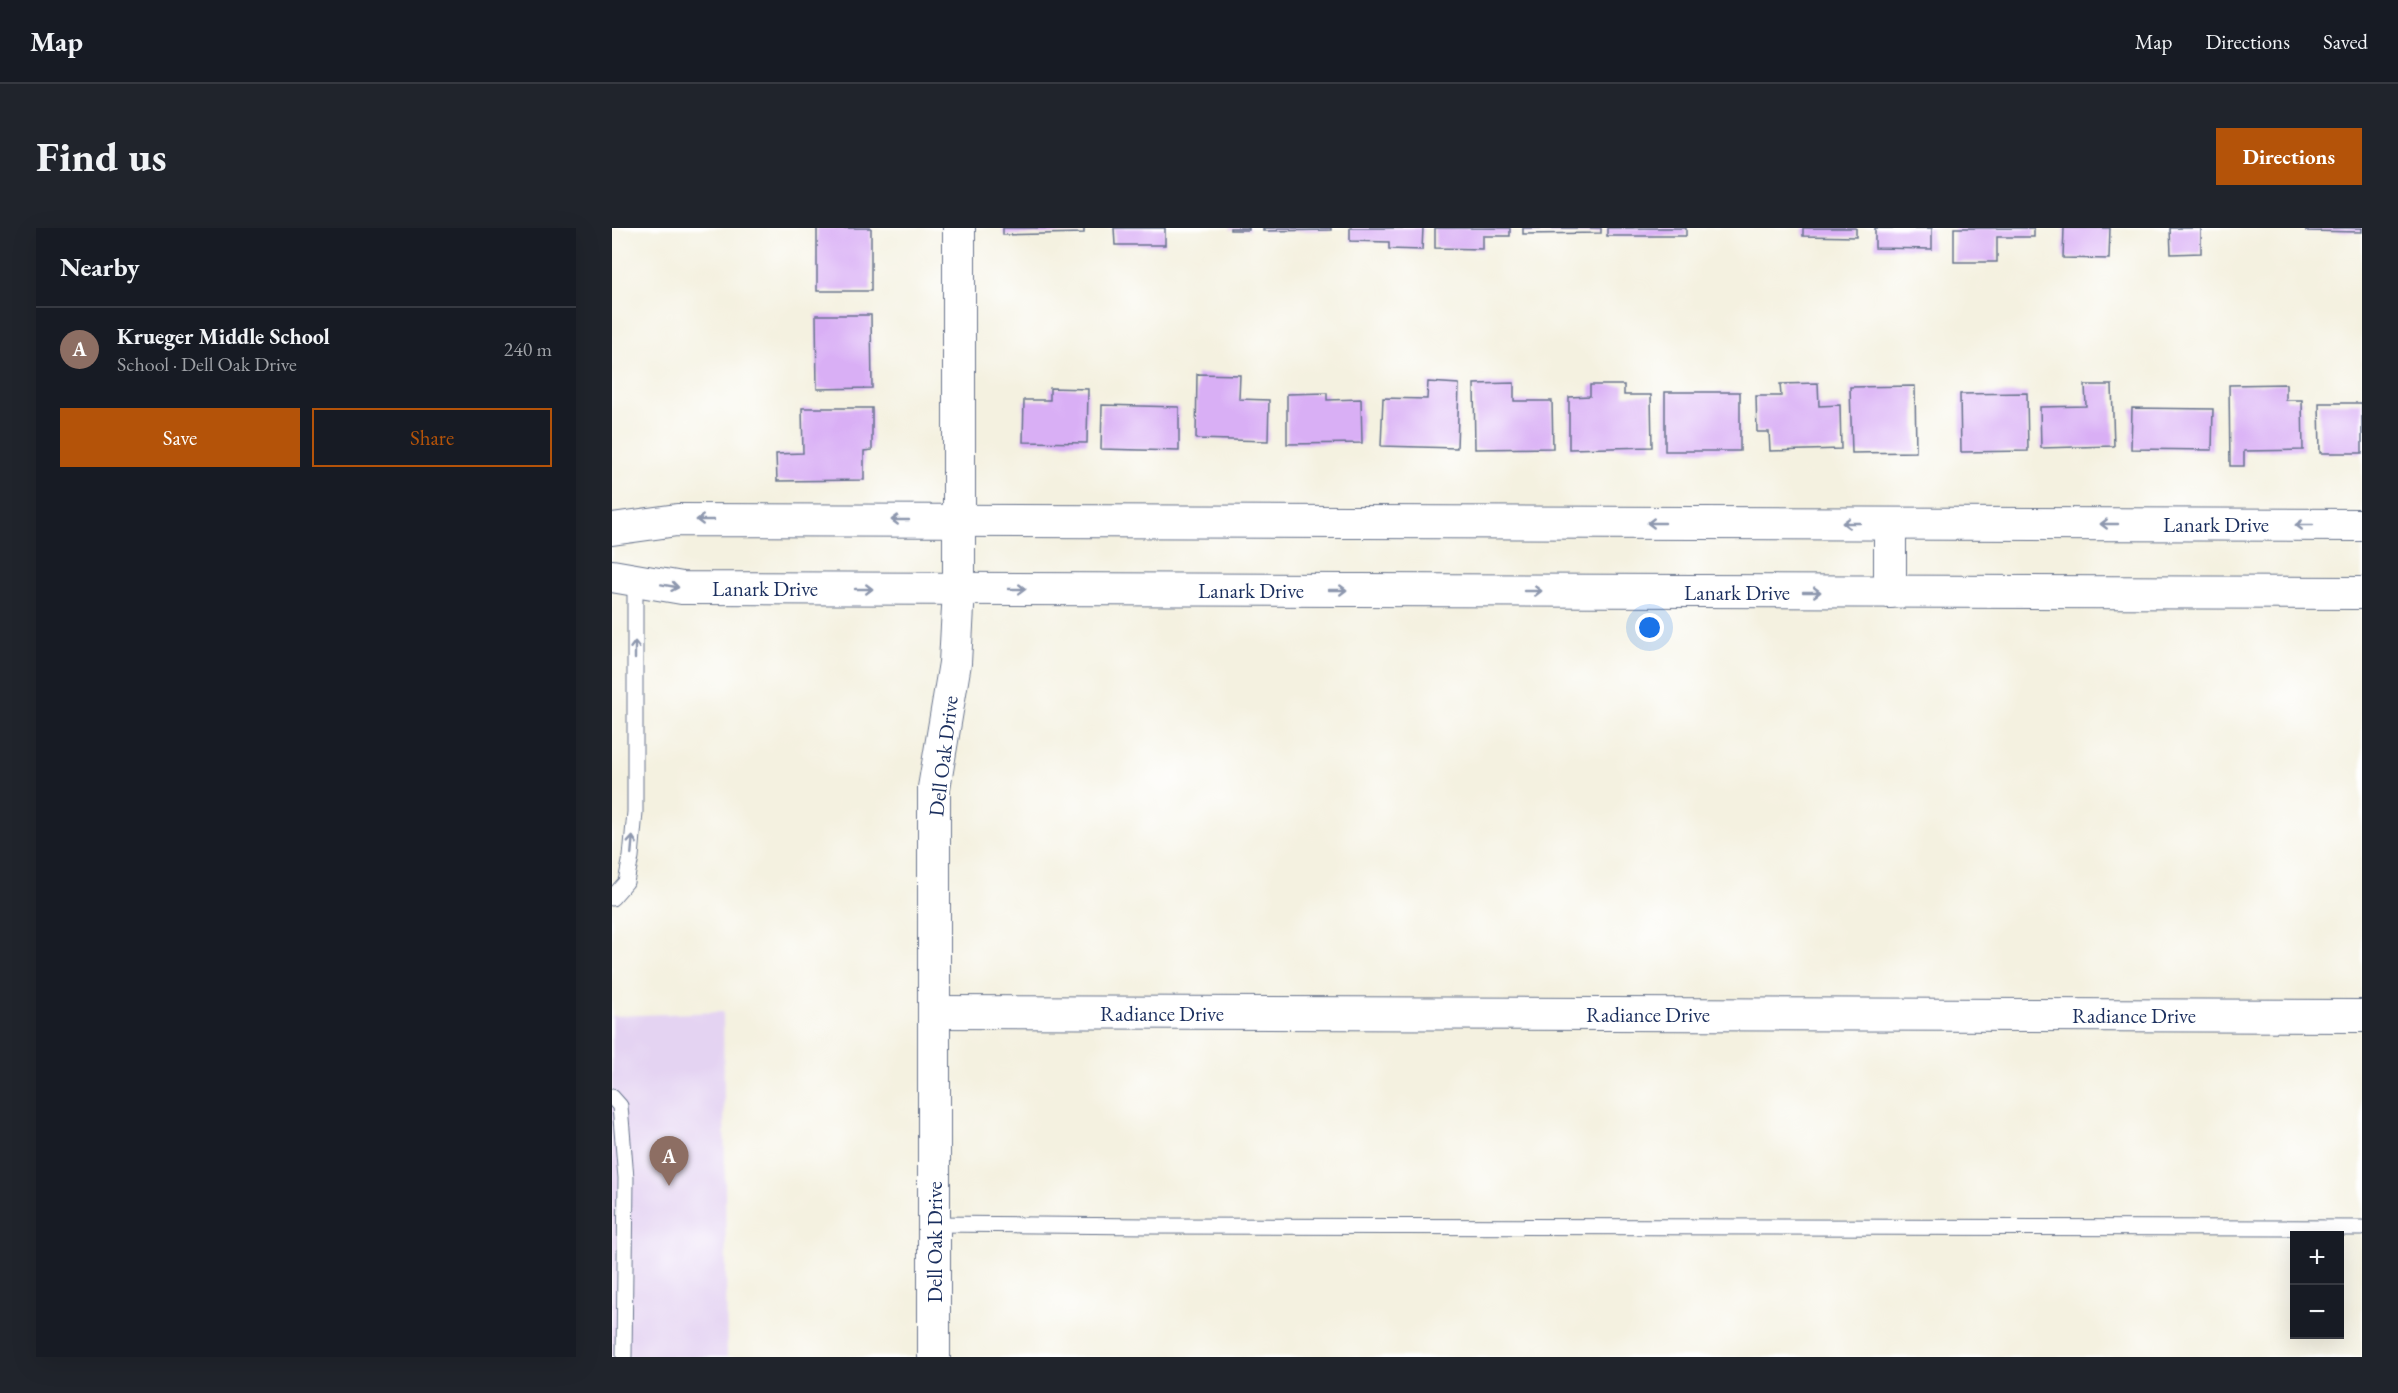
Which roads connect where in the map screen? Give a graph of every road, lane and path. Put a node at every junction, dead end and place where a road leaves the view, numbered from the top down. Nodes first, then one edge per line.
1 (959, 228) edge
2 (959, 520) junction
3 (1890, 524) junction
4 (2362, 525) edge
5 (612, 529) edge
6 (623, 578) edge
7 (959, 589) junction
8 (1890, 592) junction
9 (2362, 593) edge
10 (612, 898) edge
11 (934, 1012) junction
12 (2362, 1016) edge
13 (612, 1097) edge
14 (934, 1224) junction
15 (2362, 1228) edge
16 (624, 1357) edge
17 (934, 1357) edge

1 - 2 street, Dell Oak Drive
3 -> 2 street, Lanark Drive
2 -> 5 street, Lanark Drive
2 - 7 street, Dell Oak Drive
4 -> 3 street, Lanark Drive
3 - 8 street
6 -> 7 street, Lanark Drive
10 -> 6 lane
7 -> 8 street, Lanark Drive
7 - 11 street, Dell Oak Drive
8 - 9 street, Lanark Drive
11 - 12 street, Radiance Drive
11 - 14 street, Dell Oak Drive
13 - 16 lane
14 - 15 lane
14 - 17 street, Dell Oak Drive

